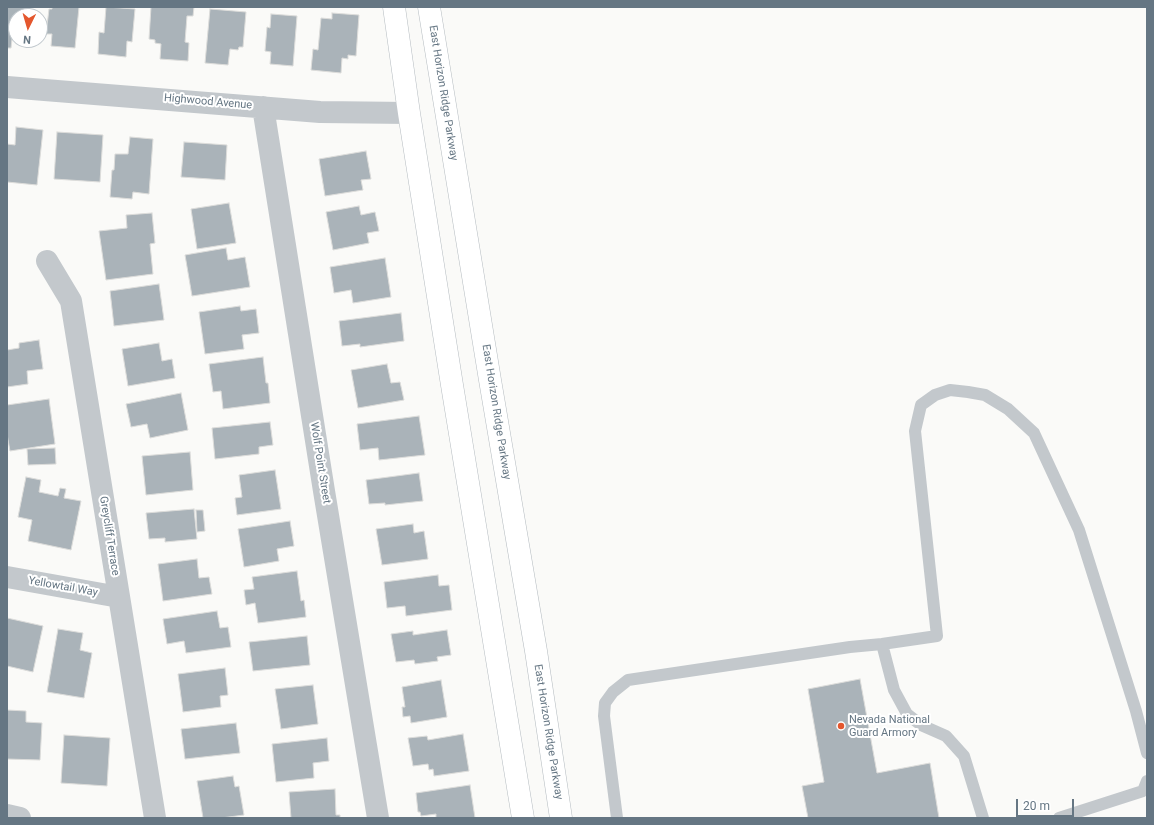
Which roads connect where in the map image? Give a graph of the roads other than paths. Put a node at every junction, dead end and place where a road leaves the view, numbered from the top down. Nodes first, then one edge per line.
1 (394, 7) edge
2 (429, 7) edge
3 (7, 86) edge
4 (263, 107) junction
5 (409, 112) junction
6 (47, 261) dead end
7 (7, 576) edge
8 (119, 597) junction
9 (882, 644) junction
10 (1147, 753) edge
11 (1147, 781) edge
12 (7, 815) edge
13 (20, 818) edge
14 (155, 818) edge
15 (378, 818) edge
16 (523, 818) edge
17 (561, 818) edge
18 (617, 818) edge
19 (983, 818) edge
20 (1059, 818) edge

1 - 5 main road
2 - 17 main road, East Horizon Ridge Parkway
3 - 4 street, Highwood Avenue
4 - 5 street, Highwood Avenue
4 - 15 street, Wolf Point Street
5 - 16 main road
6 - 8 street, Greycliff Terrace
7 - 8 street, Yellowtail Way
8 - 14 street, Greycliff Terrace
9 - 10 lane
9 - 18 lane
9 - 19 lane
11 - 20 lane
12 - 13 street

